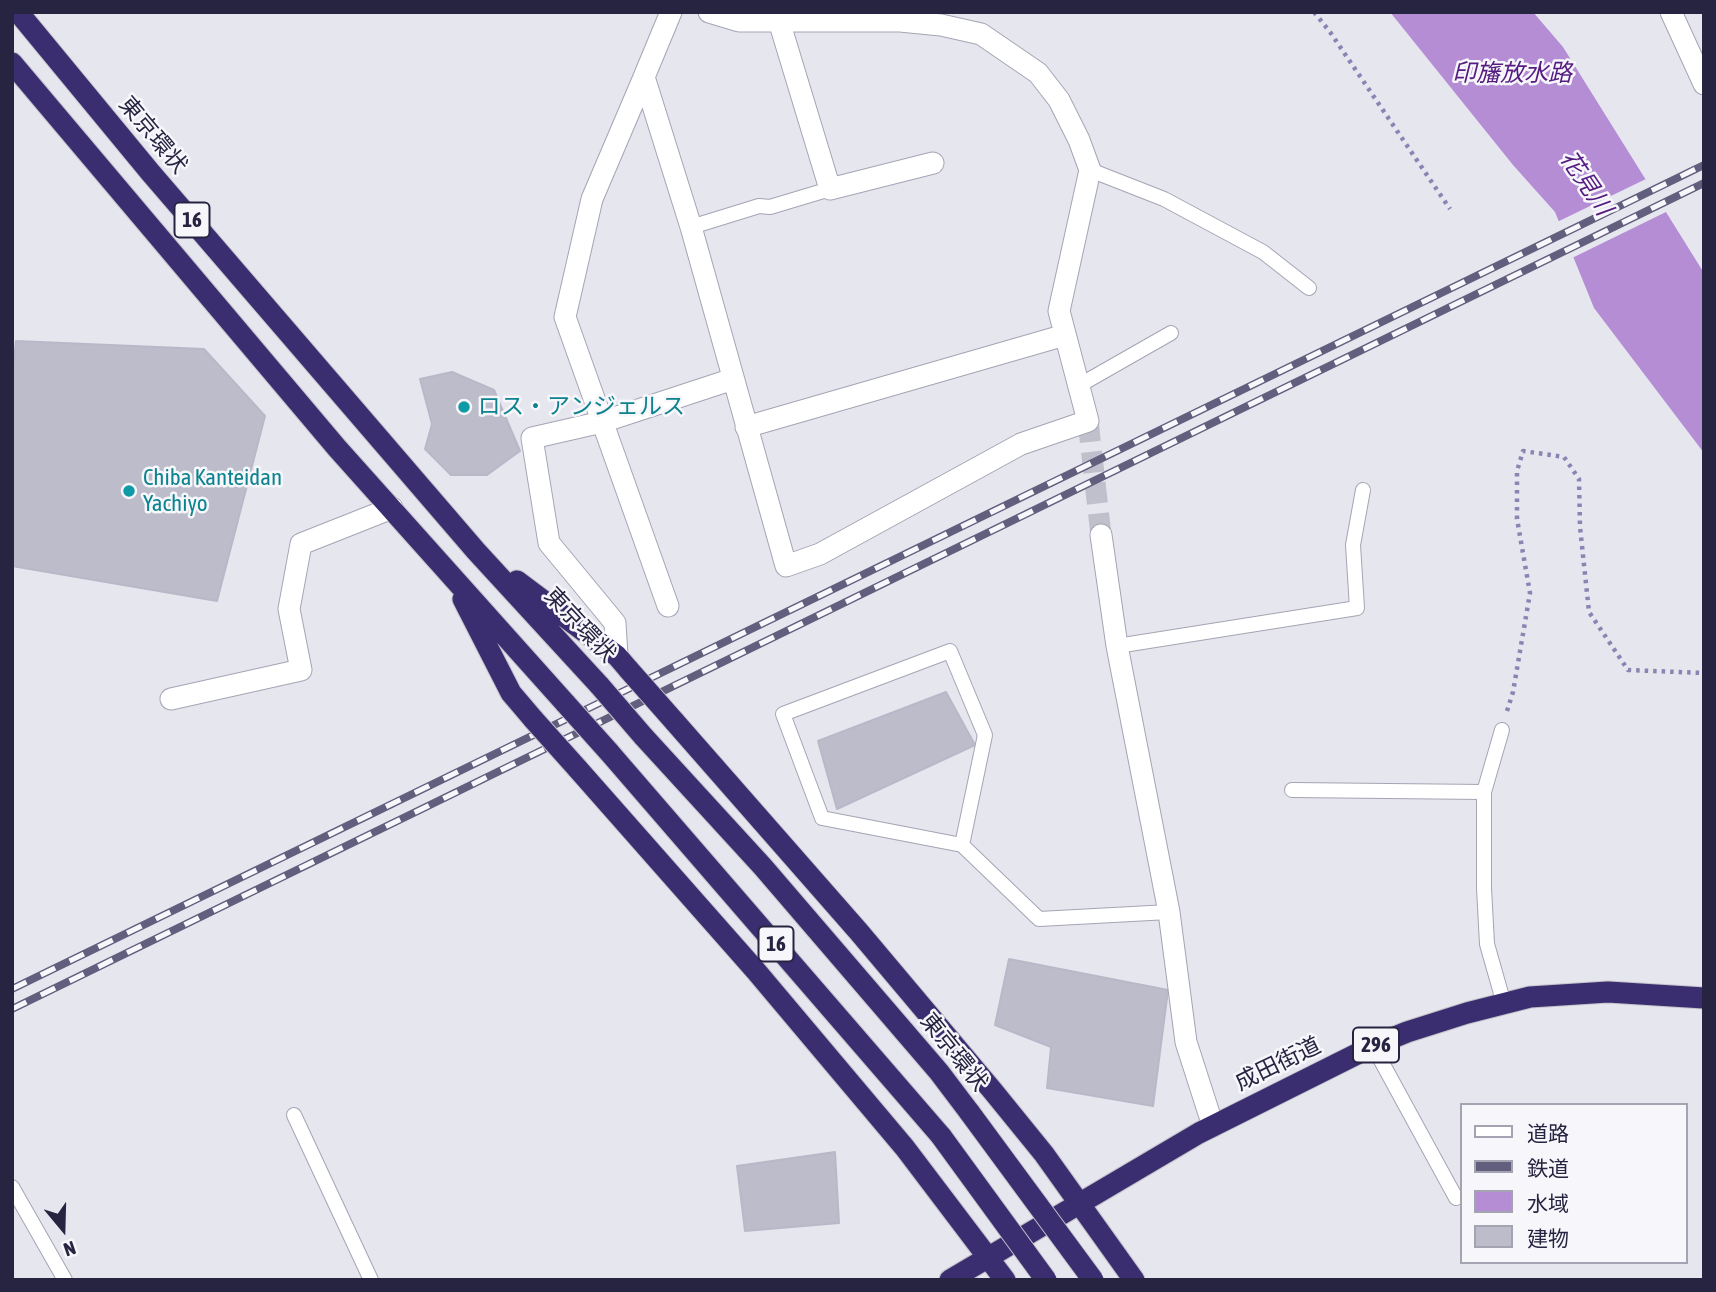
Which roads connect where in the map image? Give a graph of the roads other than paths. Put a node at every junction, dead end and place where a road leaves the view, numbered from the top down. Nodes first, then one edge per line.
1 (19, 12) edge
2 (671, 12) edge
3 (709, 12) edge
4 (1671, 12) edge
5 (779, 21) junction
6 (12, 64) edge
7 (644, 77) junction
8 (1704, 84) edge
9 (933, 163) dead end
10 (1090, 170) junction
11 (830, 189) junction
12 (691, 227) junction
13 (1309, 288) dead end
14 (1171, 333) dead end
15 (1065, 335) junction
16 (733, 379) junction
17 (1078, 386) junction
18 (602, 422) junction
19 (746, 427) junction
20 (1363, 490) dead end
21 (392, 508) junction
22 (1101, 535) tunnel mouth
23 (475, 551) junction
24 (449, 572) junction
25 (668, 606) dead end
26 (1117, 646) junction
27 (623, 663) junction
28 (171, 699) dead end
29 (1502, 730) road end
30 (1292, 790) dead end
31 (1484, 792) junction
32 (962, 845) junction
33 (1169, 912) junction
34 (1704, 998) edge
35 (1504, 1004) junction
36 (1374, 1046) junction
37 (293, 1115) dead end
38 (1213, 1126) junction
39 (12, 1187) edge
40 (1456, 1198) dead end
41 (1081, 1203) junction
42 (989, 1259) junction
43 (65, 1280) edge
44 (371, 1280) edge
45 (950, 1280) edge
46 (1005, 1280) edge
47 (1046, 1280) edge
48 (1093, 1280) edge
49 (1134, 1280) edge

1 - 23 highway, 東京環状 / 16
2 - 7 street
3 - 5 street
4 - 8 street
5 - 10 street
5 - 11 street
6 - 21 highway, 16
7 - 12 street
7 - 18 street
9 - 11 street
10 - 13 lane
10 - 15 street
11 - 12 lane
12 - 16 street
14 - 17 lane
15 - 17 street
15 - 19 street
16 - 18 street
16 - 19 street
17 - 19 street
18 - 25 street
18 - 27 street
20 - 26 lane
21 - 24 highway, 16
21 - 28 street
22 - 26 street
23 - 27 highway
23 - 48 highway, 東京環状 / 16, bridge
24 - 42 highway, bridge
24 - 47 highway, 16, bridge
26 - 33 street
27 - 41 highway, bridge
29 - 31 lane
30 - 31 lane
31 - 35 lane
32 - 32 lane
32 - 33 lane
33 - 38 street
34 - 35 highway, 成田街道 / 296
35 - 36 highway, 成田街道 / 296
36 - 38 highway, 成田街道 / 296
36 - 40 lane
37 - 44 lane
38 - 41 highway, 成田街道 / 296
39 - 43 lane
41 - 42 highway, 成田街道 / 296
41 - 49 highway
42 - 45 highway, 成田街道 / 296
42 - 46 highway

